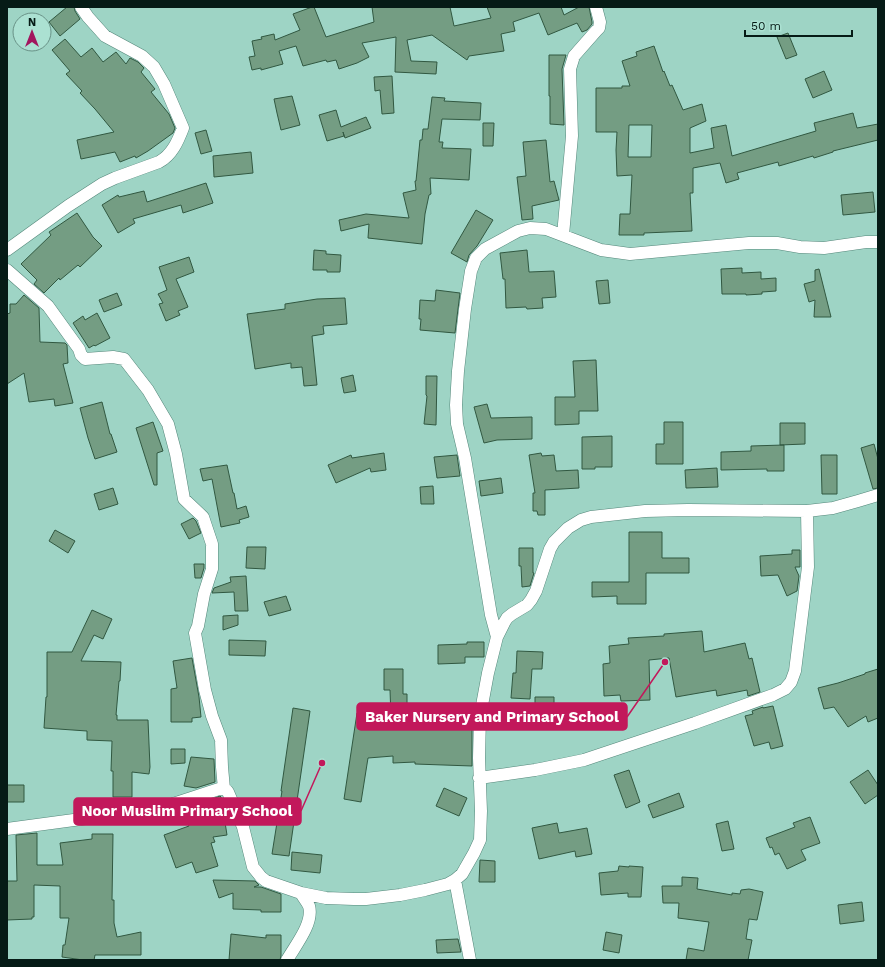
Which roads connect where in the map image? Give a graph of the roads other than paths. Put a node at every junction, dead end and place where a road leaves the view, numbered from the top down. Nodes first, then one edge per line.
1 (81, 7) edge
2 (596, 7) edge
3 (563, 235) junction
4 (878, 242) edge
5 (7, 250) edge
6 (7, 270) edge
7 (878, 495) edge
8 (807, 511) junction
9 (497, 637) junction
10 (480, 778) junction
11 (224, 789) junction
12 (7, 829) edge
13 (455, 880) junction
14 (301, 893) junction
15 (287, 960) edge
16 (470, 960) edge

1 - 5 street
2 - 3 street
3 - 4 street
3 - 9 street
6 - 11 street
7 - 8 street
8 - 9 street
8 - 10 street
9 - 10 street
10 - 13 street
11 - 12 street
11 - 14 street
13 - 14 street
13 - 16 street
14 - 15 street

